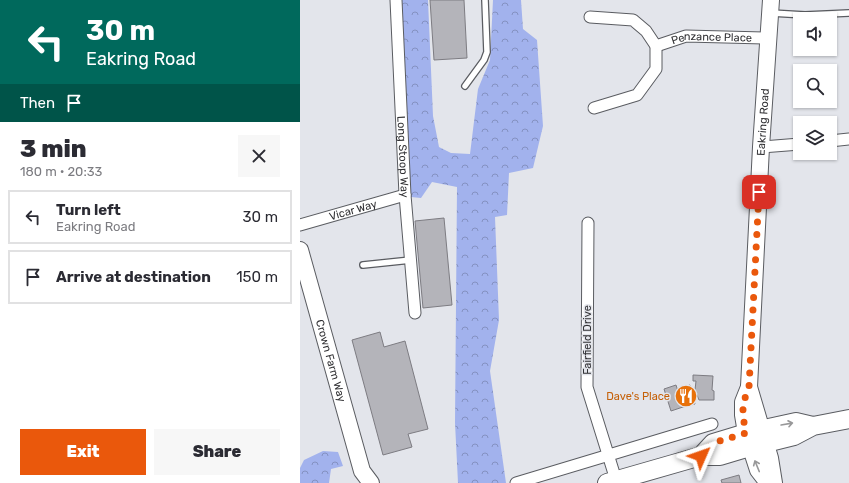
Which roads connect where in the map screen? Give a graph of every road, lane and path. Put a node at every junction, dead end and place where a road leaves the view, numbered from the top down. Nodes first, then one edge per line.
1 (396, 0) edge
2 (485, 0) edge
3 (771, 7) edge
4 (849, 13) edge
5 (590, 17) dead end
6 (768, 38) junction
7 (656, 46) junction
8 (465, 86) dead end
9 (594, 108) dead end
10 (849, 139) edge
11 (837, 140) edge
12 (793, 145) edge
13 (761, 148) junction
14 (405, 195) junction
15 (588, 223) dead end
16 (300, 226) edge
17 (300, 250) edge
18 (410, 260) junction
19 (363, 265) dead end
20 (415, 313) dead end
21 (849, 419) edge
22 (712, 424) dead end
23 (755, 438) junction
24 (608, 455) junction
25 (365, 479) edge
26 (612, 482) edge
27 (516, 483) edge
28 (768, 483) edge
29 (774, 483) edge

1 - 14 street, Long Stoop Way
2 - 8 lane
3 - 4 lane
3 - 6 street, Eakring Road
5 - 7 street, Penzance Place
6 - 7 street, Penzance Place
6 - 13 street, Eakring Road
7 - 9 street, Penzance Place
10 - 11 street
12 - 13 street
13 - 23 street, Eakring Road
14 - 16 street, Vicar Way
14 - 18 street, Long Stoop Way
15 - 24 street, Fairfield Drive
17 - 25 street, Crown Farm Way
18 - 19 lane
18 - 20 street, Long Stoop Way
21 - 23 main road
22 - 24 street
23 - 26 main road
28 -> 23 street, Eakring Road
23 - 29 street, Eakring Road
24 - 26 street, Fairfield Drive
24 - 27 street

